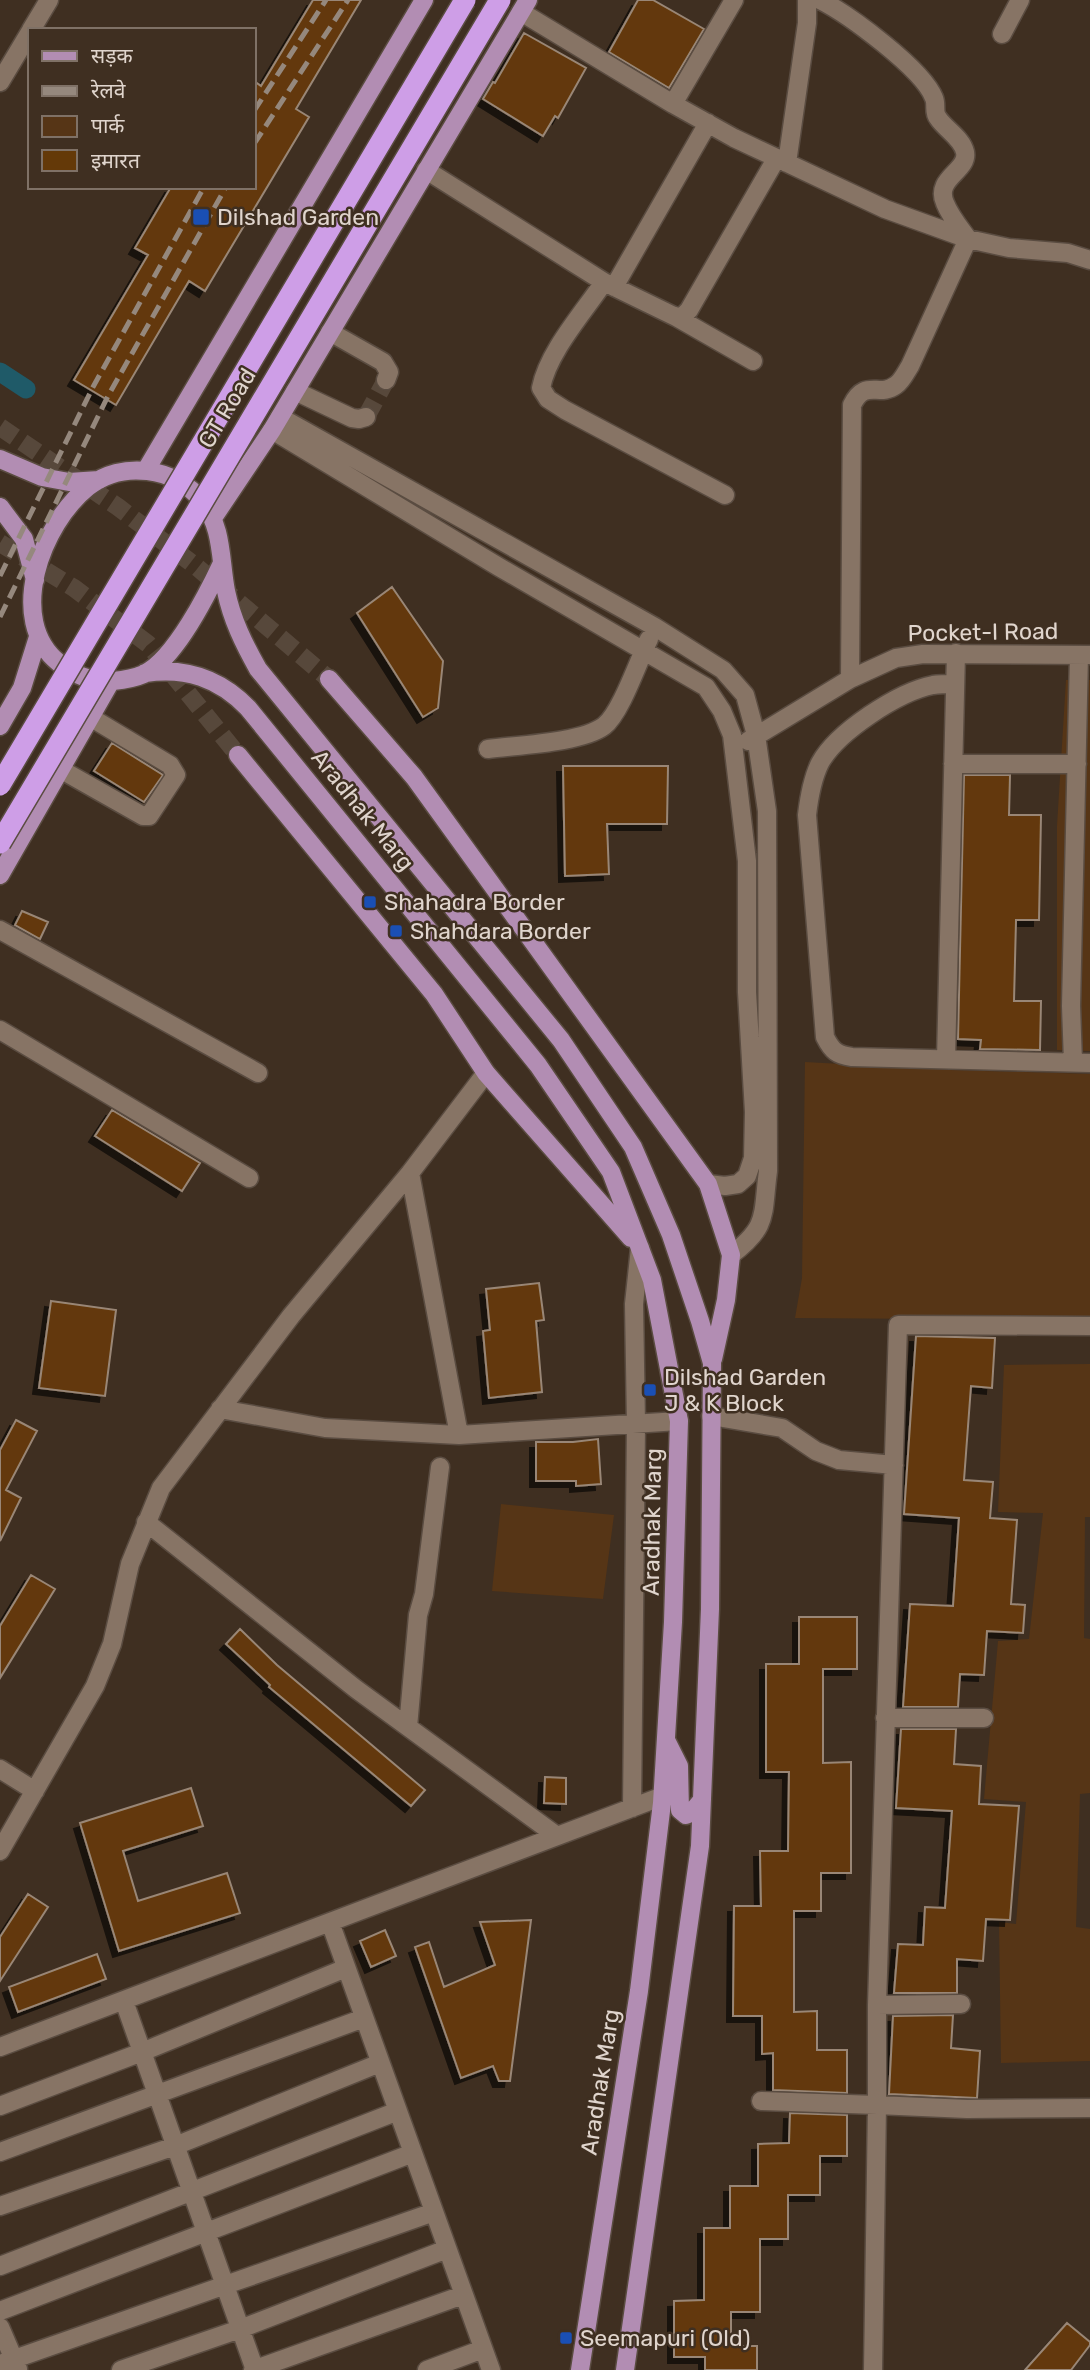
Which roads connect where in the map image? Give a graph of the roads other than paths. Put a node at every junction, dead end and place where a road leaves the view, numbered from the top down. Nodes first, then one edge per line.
1 (49, 0) edge
2 (424, 0) edge
3 (465, 0) edge
4 (500, 0) edge
5 (734, 0) edge
6 (807, 0) edge
7 (820, 0) edge
8 (1020, 0) edge
9 (525, 6) edge
10 (32, 28) edge
11 (28, 34) edge
12 (1002, 34) dead end
13 (0, 82) edge
14 (673, 104) junction
15 (708, 123) junction
16 (781, 161) junction
17 (426, 170) junction
18 (968, 240) junction
19 (1090, 260) edge
20 (609, 284) junction
21 (676, 317) junction
22 (330, 332) junction
23 (752, 361) dead end
24 (386, 380) dead end
25 (295, 391) junction
26 (366, 417) dead end
27 (276, 423) junction
28 (0, 459) edge
29 (146, 470) junction
30 (99, 480) junction
31 (725, 495) dead end
32 (0, 507) edge
33 (213, 519) junction
34 (222, 563) junction
35 (34, 580) junction
36 (655, 627) junction
37 (38, 637) junction
38 (644, 649) junction
39 (956, 653) junction
40 (1084, 655) edge
41 (145, 673) junction
42 (328, 678) tunnel mouth
43 (850, 679) junction
44 (111, 681) junction
45 (955, 684) junction
46 (90, 717) junction
47 (0, 726) edge
48 (756, 735) junction
49 (488, 749) dead end
50 (734, 751) junction
51 (238, 755) tunnel mouth
52 (953, 764) junction
53 (60, 769) junction
54 (1081, 773) edge
55 (0, 785) edge
56 (0, 843) edge
57 (0, 875) edge
58 (767, 901) junction
59 (747, 904) junction
60 (0, 930) edge
61 (0, 1030) edge
62 (946, 1059) junction
63 (1081, 1062) edge
64 (258, 1073) dead end
65 (486, 1073) junction
66 (759, 1170) junction
67 (410, 1173) junction
68 (249, 1178) dead end
69 (708, 1184) junction
70 (640, 1248) junction
71 (730, 1255) junction
72 (1090, 1326) edge
73 (712, 1363) junction
74 (220, 1409) junction
75 (711, 1416) junction
76 (679, 1421) junction
77 (636, 1424) junction
78 (459, 1435) junction
79 (894, 1465) junction
80 (440, 1467) dead end
81 (146, 1522) junction
82 (885, 1718) junction
83 (984, 1718) dead end
84 (408, 1727) junction
85 (666, 1741) junction
86 (0, 1769) edge
87 (35, 1791) junction
88 (663, 1796) junction
89 (702, 1800) junction
90 (632, 1808) junction
91 (557, 1836) junction
92 (0, 1851) edge
93 (330, 1922) junction
94 (346, 1968) junction
95 (124, 2001) junction
96 (961, 2004) dead end
97 (877, 2005) junction
98 (364, 2018) junction
99 (0, 2047) edge
100 (142, 2052) junction
101 (380, 2063) junction
102 (157, 2094) junction
103 (761, 2101) dead end
104 (877, 2105) junction
105 (0, 2106) edge
106 (1090, 2108) edge
107 (398, 2111) junction
108 (175, 2146) junction
109 (0, 2152) edge
110 (413, 2153) junction
111 (192, 2193) junction
112 (0, 2206) edge
113 (434, 2212) junction
114 (206, 2233) junction
115 (447, 2249) junction
116 (0, 2266) edge
117 (224, 2284) junction
118 (463, 2295) junction
119 (0, 2311) edge
120 (0, 2327) edge
121 (240, 2329) junction
122 (483, 2349) junction
123 (11, 2365) edge
124 (121, 2370) edge
125 (254, 2370) edge
126 (427, 2370) edge
127 (491, 2370) edge
128 (580, 2370) edge
129 (625, 2370) edge
130 (873, 2370) edge

1 - 10 street
2 - 29 main road, GT Road
3 - 55 highway, GT Road, bridge
4 - 56 highway, GT Road, bridge
5 - 14 street
6 - 16 street
7 - 18 street
8 - 12 street
9 - 14 street
9 - 17 main road, GT Road
11 - 13 street
14 - 15 street
15 - 16 street
15 - 20 street
16 - 18 street
16 - 21 street
17 - 20 street
17 - 22 main road, GT Road
18 - 19 street
18 - 43 street
20 - 21 street
20 - 31 street
21 - 23 street
22 - 24 street
22 - 25 main road, GT Road
25 - 26 street
25 - 27 main road, GT Road
27 - 33 main road, GT Road
27 - 36 street
27 - 38 street
28 - 30 main road
29 - 30 main road
29 - 33 main road
30 - 35 main road
32 - 35 main road
33 - 34 main road
34 - 41 main road
34 - 73 main road, Aradhak Marg
35 - 37 main road
36 - 38 street
36 - 48 street
37 - 44 main road
37 - 47 main road
38 - 49 street
38 - 50 street
39 - 40 street, Pocket-I Road
39 - 43 street, Pocket-I Road
39 - 45 street
40 - 54 street
41 - 44 main road
41 - 70 main road, Aradhak Marg
42 - 69 main road, Aradhak Marg
43 - 48 street, Pocket-I Road
44 - 46 main road
45 - 52 street
45 - 62 street
46 - 53 main road
46 - 53 street
48 - 50 street, Pocket-I Road
48 - 58 street
50 - 59 street
51 - 65 main road
52 - 54 street
52 - 62 street
53 - 57 main road
54 - 63 street
58 - 59 street
58 - 66 street
59 - 66 street
60 - 64 street
61 - 68 street
62 - 63 street
65 - 67 street
65 - 70 main road
66 - 69 street
66 - 71 street
67 - 74 street
67 - 78 street
69 - 71 main road, Aradhak Marg
70 - 76 main road, Aradhak Marg
70 - 77 street
71 - 73 main road, Aradhak Marg
72 - 79 street
73 - 75 main road, Aradhak Marg
74 - 78 street
74 - 81 street
75 - 79 street
75 - 89 main road, Aradhak Marg
76 - 77 street
76 - 85 main road, Aradhak Marg
77 - 78 street
77 - 90 street
79 - 82 street
80 - 84 street
81 - 84 street
81 - 87 street
82 - 83 street
82 - 97 street
84 - 91 street
85 - 88 main road, Aradhak Marg
85 - 89 main road
86 - 87 street
87 - 92 street
88 - 90 street
88 - 128 main road, Aradhak Marg
89 - 129 main road, Aradhak Marg
90 - 91 street
91 - 93 street
93 - 94 street
93 - 95 street
94 - 98 street
94 - 100 street
95 - 99 street
95 - 100 street
96 - 97 street
97 - 104 street
98 - 101 street
98 - 102 street
100 - 102 street
100 - 105 street
101 - 107 street
101 - 108 street
102 - 108 street
102 - 109 street
103 - 104 street
104 - 106 street
104 - 130 street
107 - 110 street
107 - 111 street
108 - 111 street
108 - 112 street
110 - 113 street
110 - 114 street
111 - 114 street
111 - 116 street
113 - 115 street
113 - 117 street
114 - 117 street
114 - 119 street
115 - 118 street
115 - 121 street
117 - 121 street
117 - 123 street
118 - 122 street
118 - 125 street
120 - 123 street
121 - 124 street
121 - 125 street
122 - 126 street
122 - 127 street

